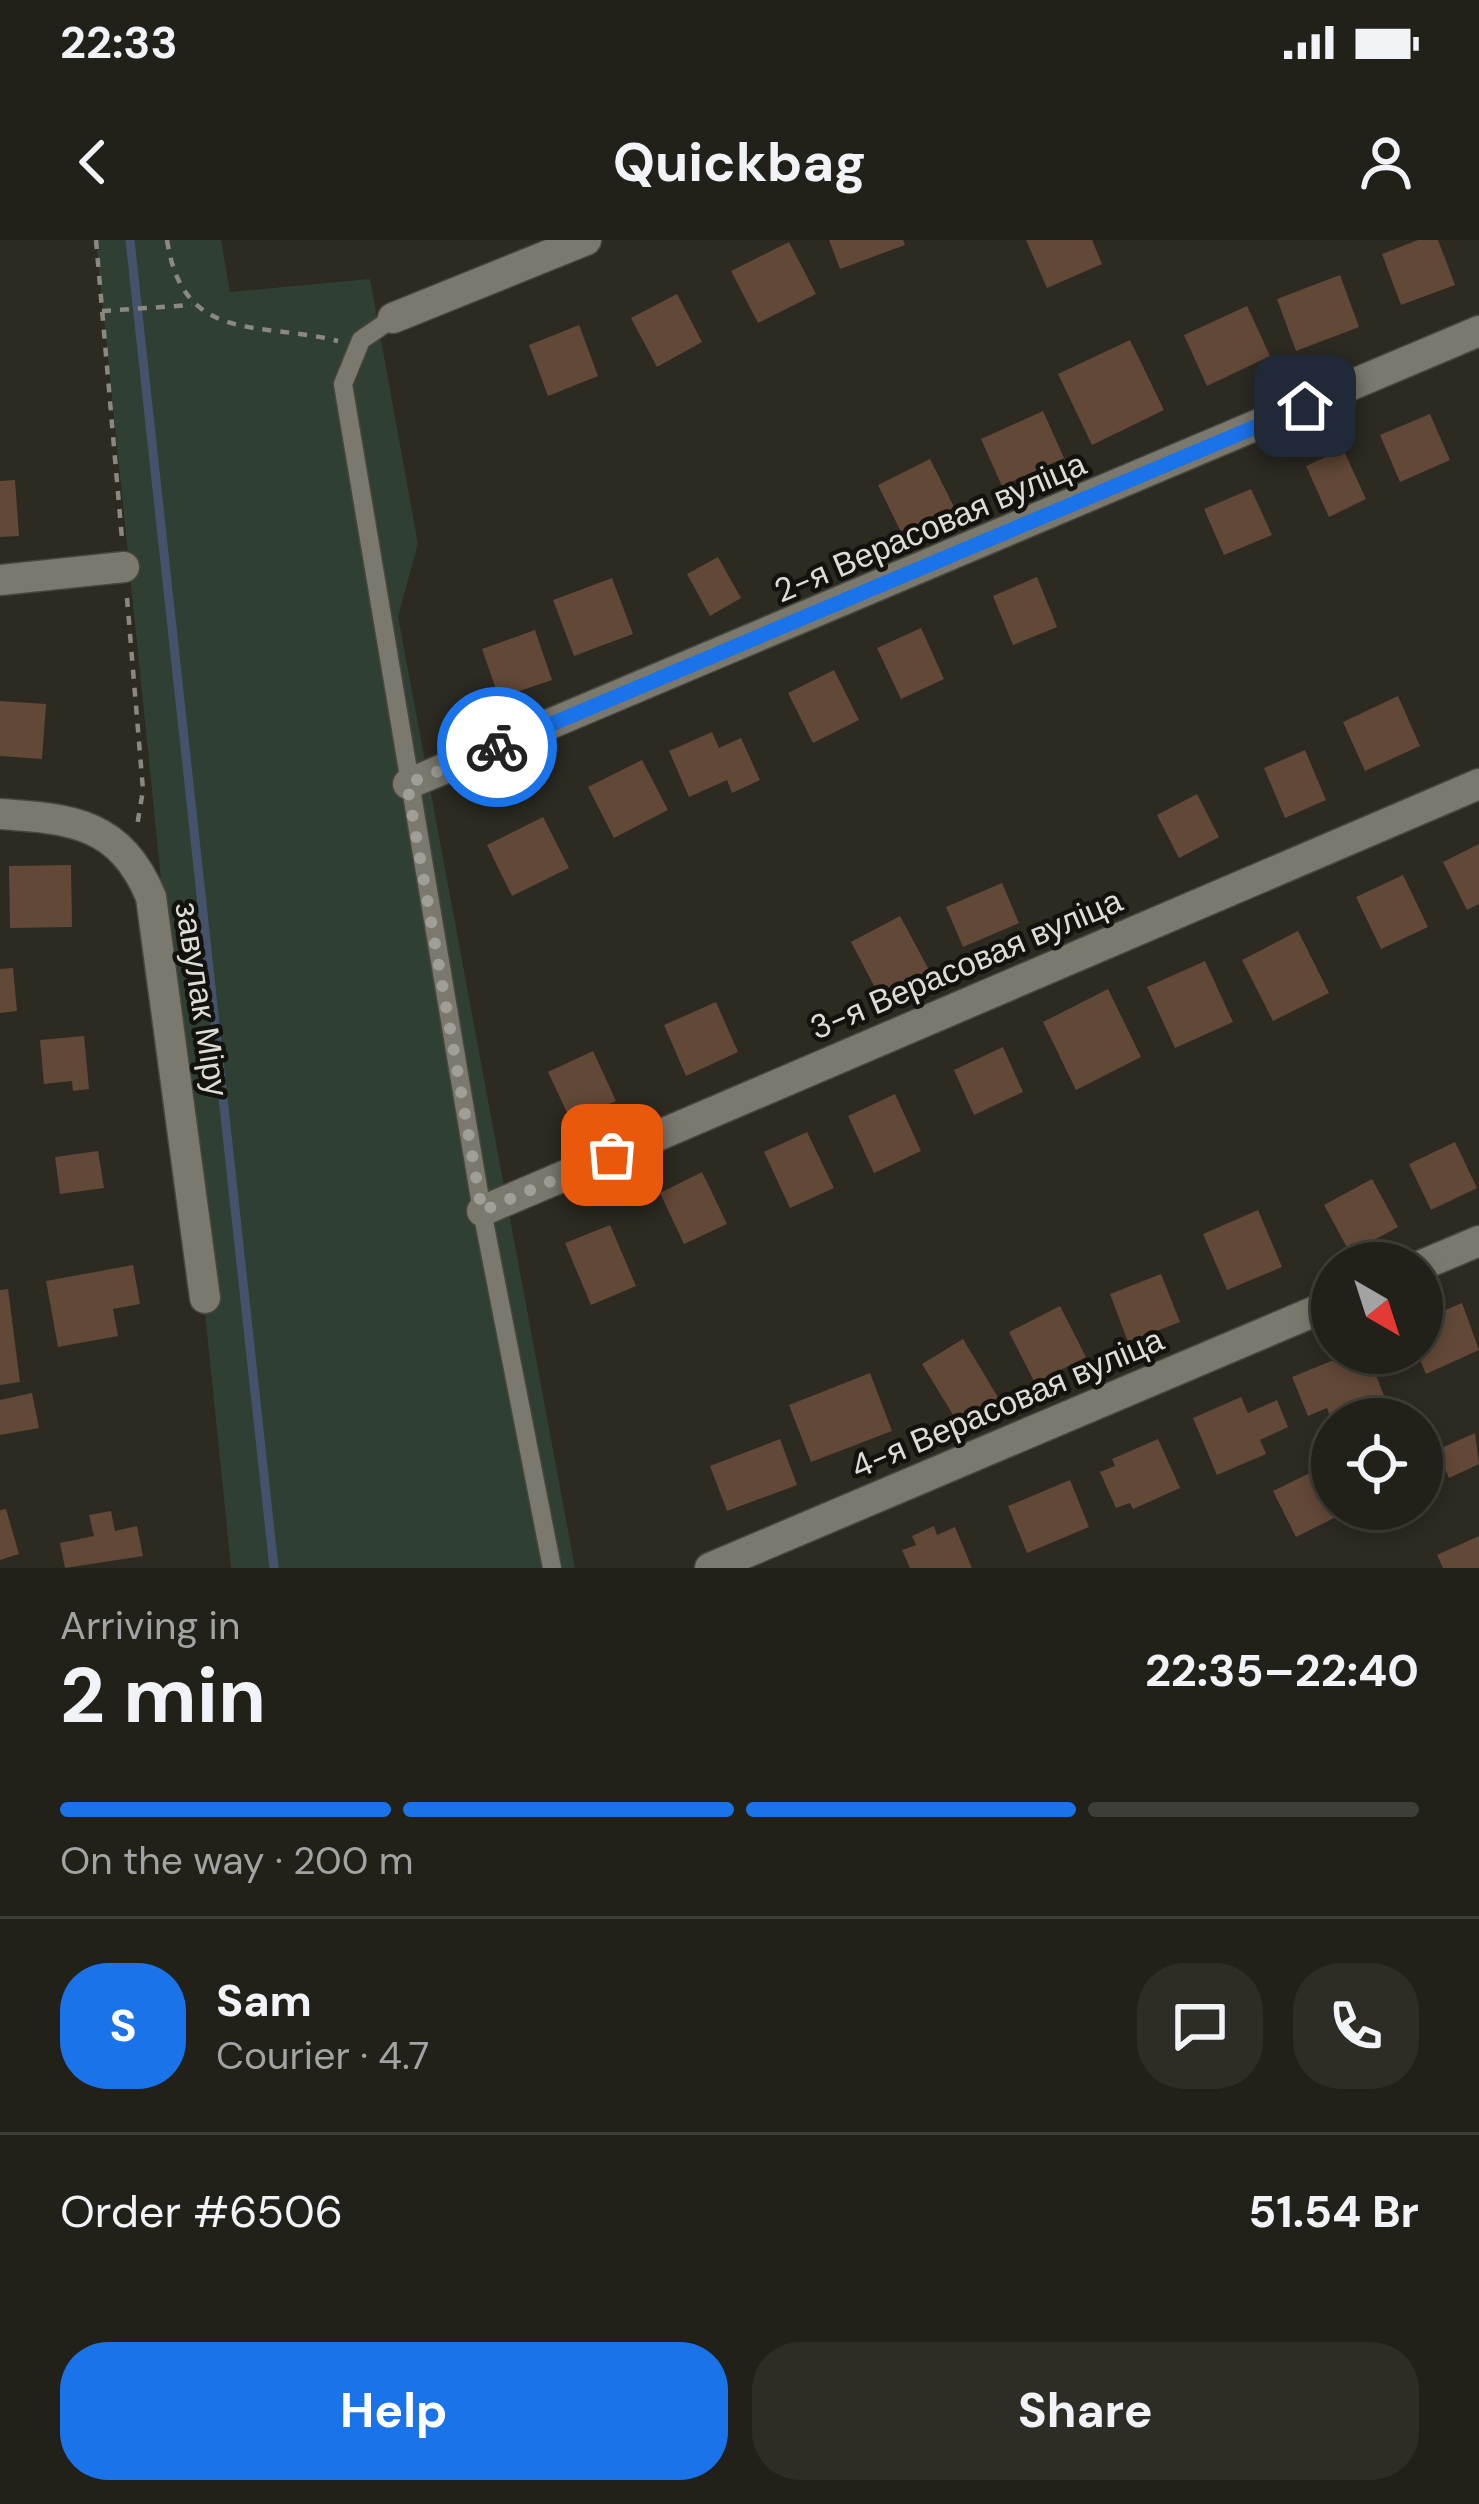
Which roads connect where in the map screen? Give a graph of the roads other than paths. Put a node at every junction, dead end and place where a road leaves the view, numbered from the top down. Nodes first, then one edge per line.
1 (586, 240) edge
2 (394, 318) joint
3 (1479, 331) edge
4 (124, 567) dead end
5 (0, 580) edge
6 (407, 784) junction
7 (1479, 784) edge
8 (0, 814) edge
9 (482, 1211) junction
10 (1479, 1241) edge
11 (1443, 1256) edge
12 (205, 1298) dead end
13 (1311, 1313) edge
14 (552, 1568) edge
15 (710, 1568) edge

1 - 2 street
2 - 6 lane
3 - 6 street, 2-я Верасовая вуліца
4 - 5 street
6 - 9 lane
7 - 9 street, 3-я Верасовая вуліца
8 - 12 street, завулак Міру
9 - 14 lane
10 - 11 street
13 - 15 street, 4-я Верасовая вуліца

